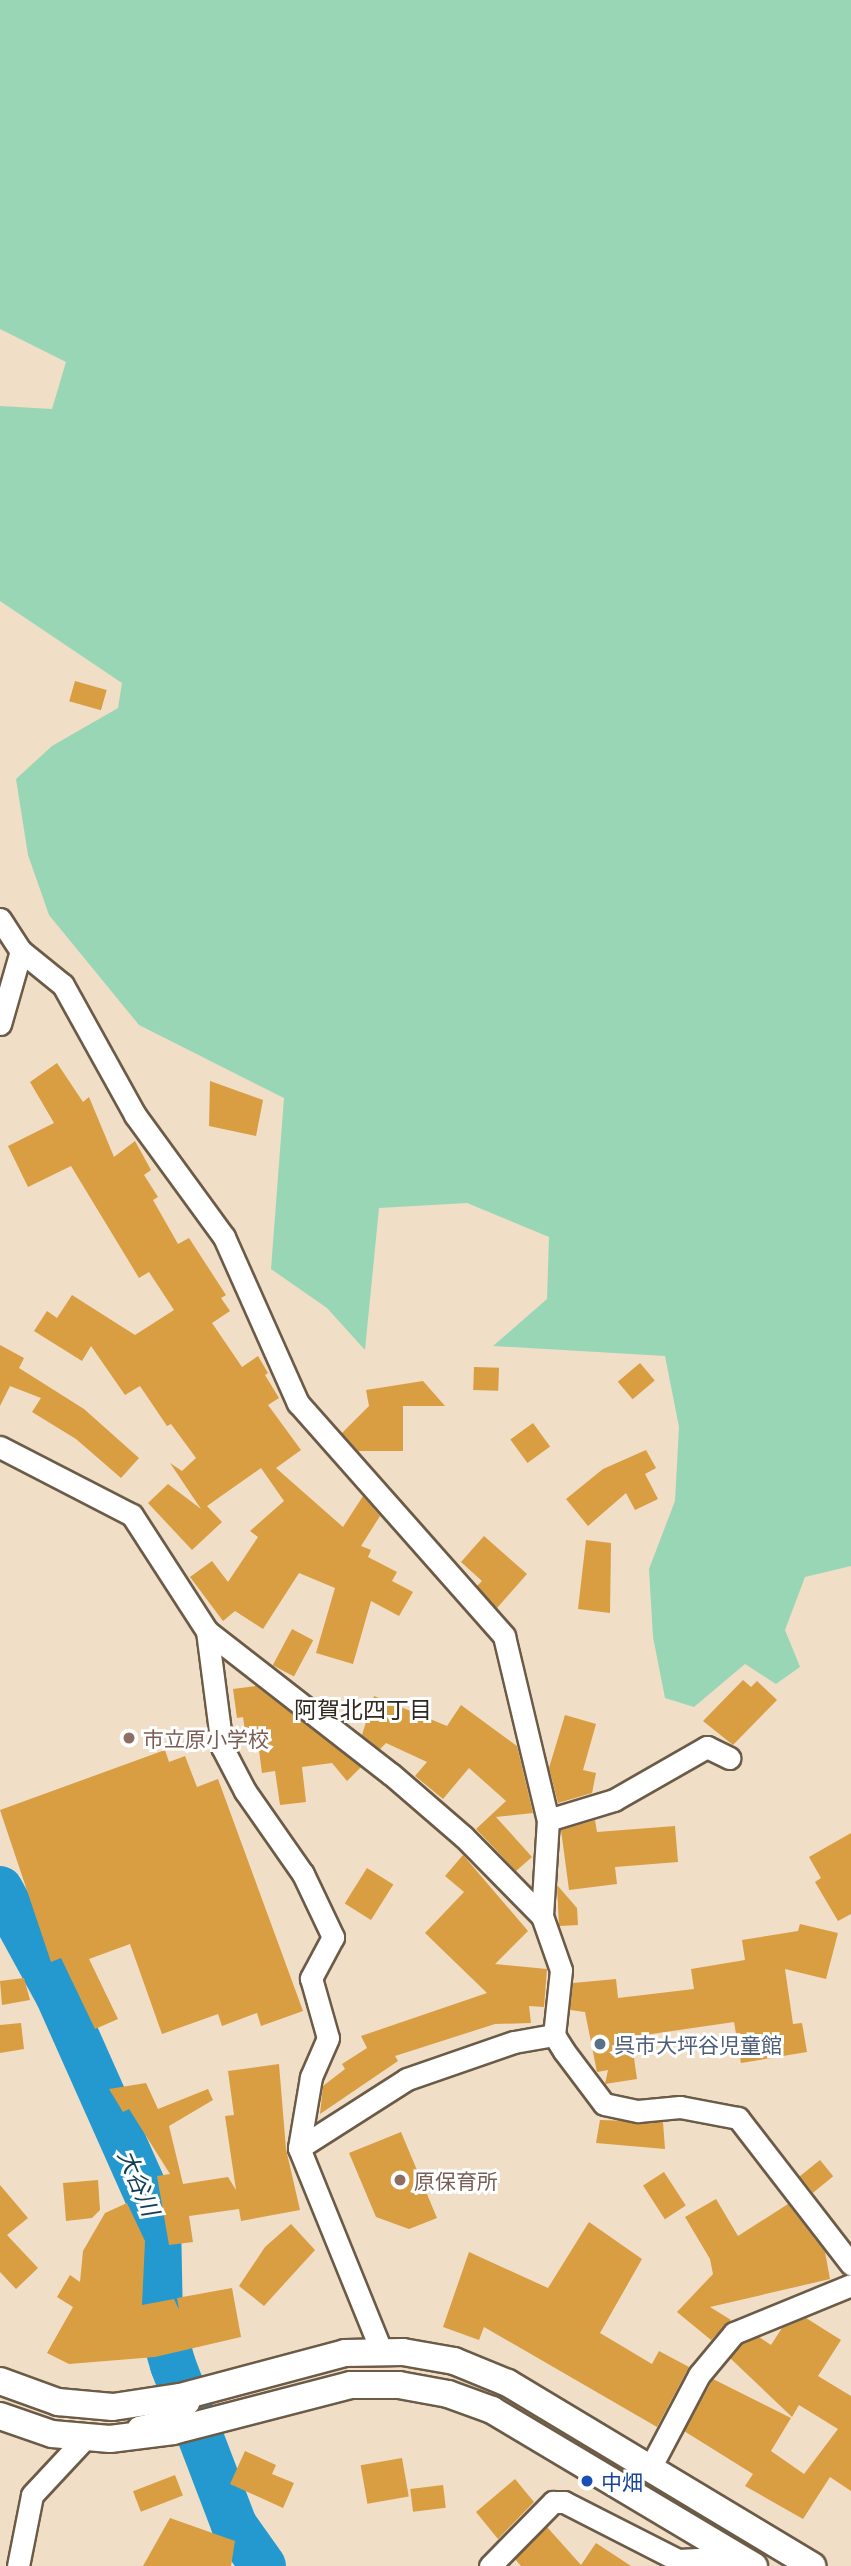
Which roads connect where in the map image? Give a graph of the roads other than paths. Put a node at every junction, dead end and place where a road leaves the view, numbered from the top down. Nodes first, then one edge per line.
1 (0, 919) edge
2 (21, 951) junction
3 (0, 1024) edge
4 (0, 1447) edge
5 (207, 1631) junction
6 (730, 1758) dead end
7 (548, 1821) junction
8 (542, 1916) junction
9 (554, 2035) junction
10 (299, 2148) junction
11 (851, 2264) edge
12 (851, 2285) edge
13 (382, 2352) junction
14 (0, 2381) edge
15 (188, 2403) dead end
16 (0, 2416) edge
17 (86, 2437) junction
18 (650, 2468) junction
19 (747, 2562) edge
20 (18, 2566) edge
21 (490, 2566) edge
22 (812, 2566) edge

1 - 2 street
2 - 3 street
2 - 7 street
4 - 5 street
5 - 8 street
5 - 10 street
6 - 7 street
7 - 8 street
8 - 9 street
9 - 10 street
9 - 11 street
10 - 13 street
12 - 18 street
13 - 14 street
13 - 18 street
15 - 17 street
16 - 17 street
17 - 19 street
17 - 20 street
18 - 22 street
19 - 21 street

